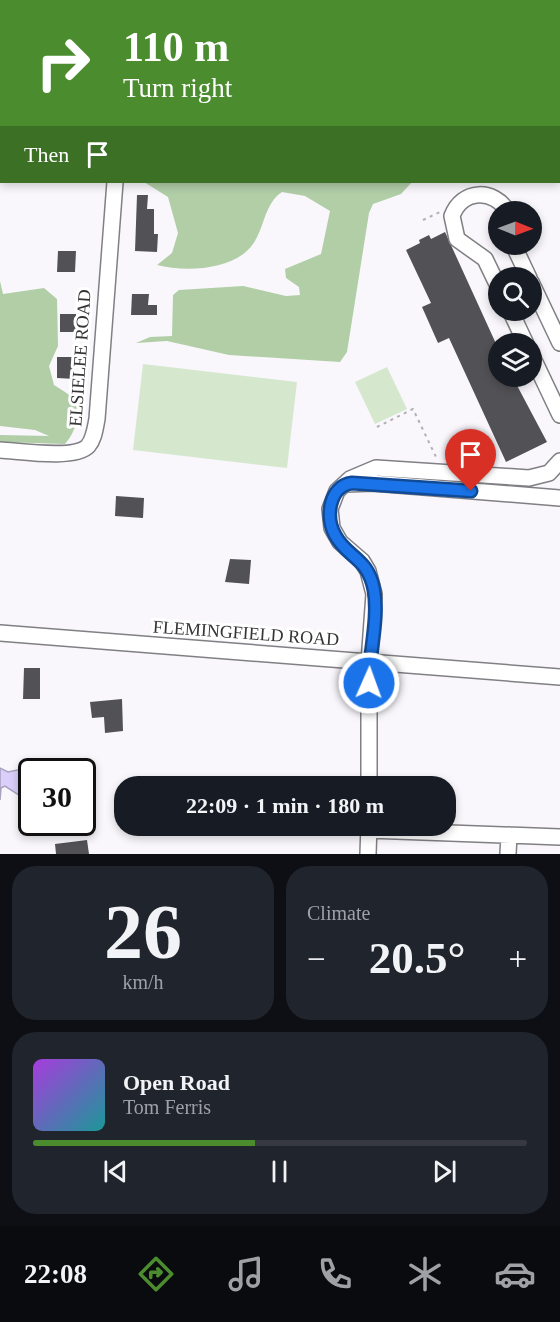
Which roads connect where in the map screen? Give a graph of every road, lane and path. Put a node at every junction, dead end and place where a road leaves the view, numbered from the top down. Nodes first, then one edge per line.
1 (115, 183) edge
2 (500, 201) edge
3 (488, 267) edge
4 (542, 306) edge
5 (560, 344) edge
6 (542, 377) edge
7 (560, 415) edge
8 (376, 427) dead end
9 (0, 450) edge
10 (560, 461) edge
11 (438, 462) dead end
12 (343, 484) junction
13 (560, 498) edge
14 (0, 633) edge
15 (369, 662) junction
16 (560, 677) edge
17 (369, 776) edge
18 (456, 832) edge
19 (509, 835) junction
20 (369, 836) edge
21 (560, 837) edge
22 (368, 854) edge
23 (508, 854) edge

1 - 9 street, ELSIELEE ROAD
2 - 3 street
4 - 5 street
6 - 7 street
8 - 11 path
10 - 12 street
12 - 13 street
12 - 15 street
14 - 15 street, FLEMINGFIELD ROAD
15 - 16 street, FLEMINGFIELD ROAD
15 - 17 street
18 - 19 street
19 - 21 street
19 - 23 street
20 - 22 street

